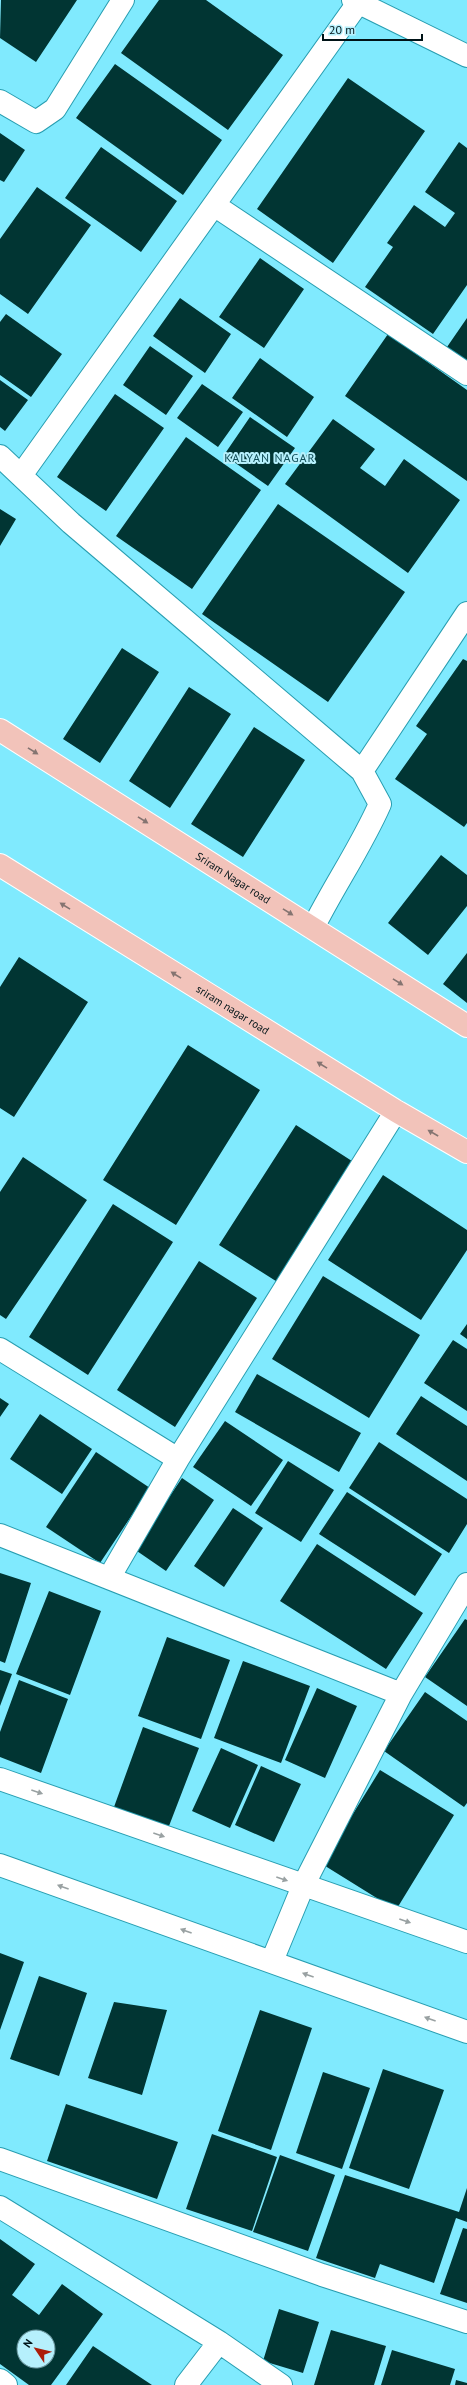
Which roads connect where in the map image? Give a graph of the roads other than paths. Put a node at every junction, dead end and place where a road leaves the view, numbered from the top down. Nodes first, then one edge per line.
1 (123, 0) edge
2 (356, 2) edge
3 (467, 56) edge
4 (0, 101) edge
5 (214, 205) junction
6 (467, 374) edge
7 (0, 456) edge
8 (22, 474) junction
9 (467, 613) edge
10 (0, 730) edge
11 (362, 771) junction
12 (0, 865) edge
13 (313, 928) junction
14 (467, 1026) edge
15 (396, 1112) junction
16 (467, 1152) edge
17 (0, 1349) edge
18 (178, 1459) junction
19 (0, 1535) edge
20 (110, 1578) junction
21 (467, 1584) edge
22 (401, 1694) junction
23 (0, 1779) edge
24 (0, 1865) edge
25 (303, 1886) junction
26 (467, 1942) edge
27 (272, 1961) junction
28 (467, 2032) edge
29 (0, 2159) edge
30 (0, 2207) edge
31 (467, 2322) edge
32 (220, 2342) junction
33 (0, 2380) edge
34 (6, 2385) edge
35 (186, 2385) edge
36 (281, 2385) edge

1 - 4 street
2 - 3 street
2 - 5 street
5 - 6 street
5 - 8 street
7 - 8 street
8 - 11 street
9 - 11 street
10 -> 13 main road, Sriram Nagar road
11 - 13 street
15 -> 12 main road, sriram nagar road
13 -> 14 main road, Sriram Nagar road
16 -> 15 main road, sriram nagar road
15 - 18 street
17 - 18 street
18 - 20 street
19 - 20 street
20 - 22 street
21 - 22 street
22 - 25 street
23 -> 25 street
27 -> 24 street
25 -> 26 street
25 - 27 street
28 -> 27 street
29 - 31 street
30 - 32 street
32 - 35 street
32 - 36 street
33 - 34 street

